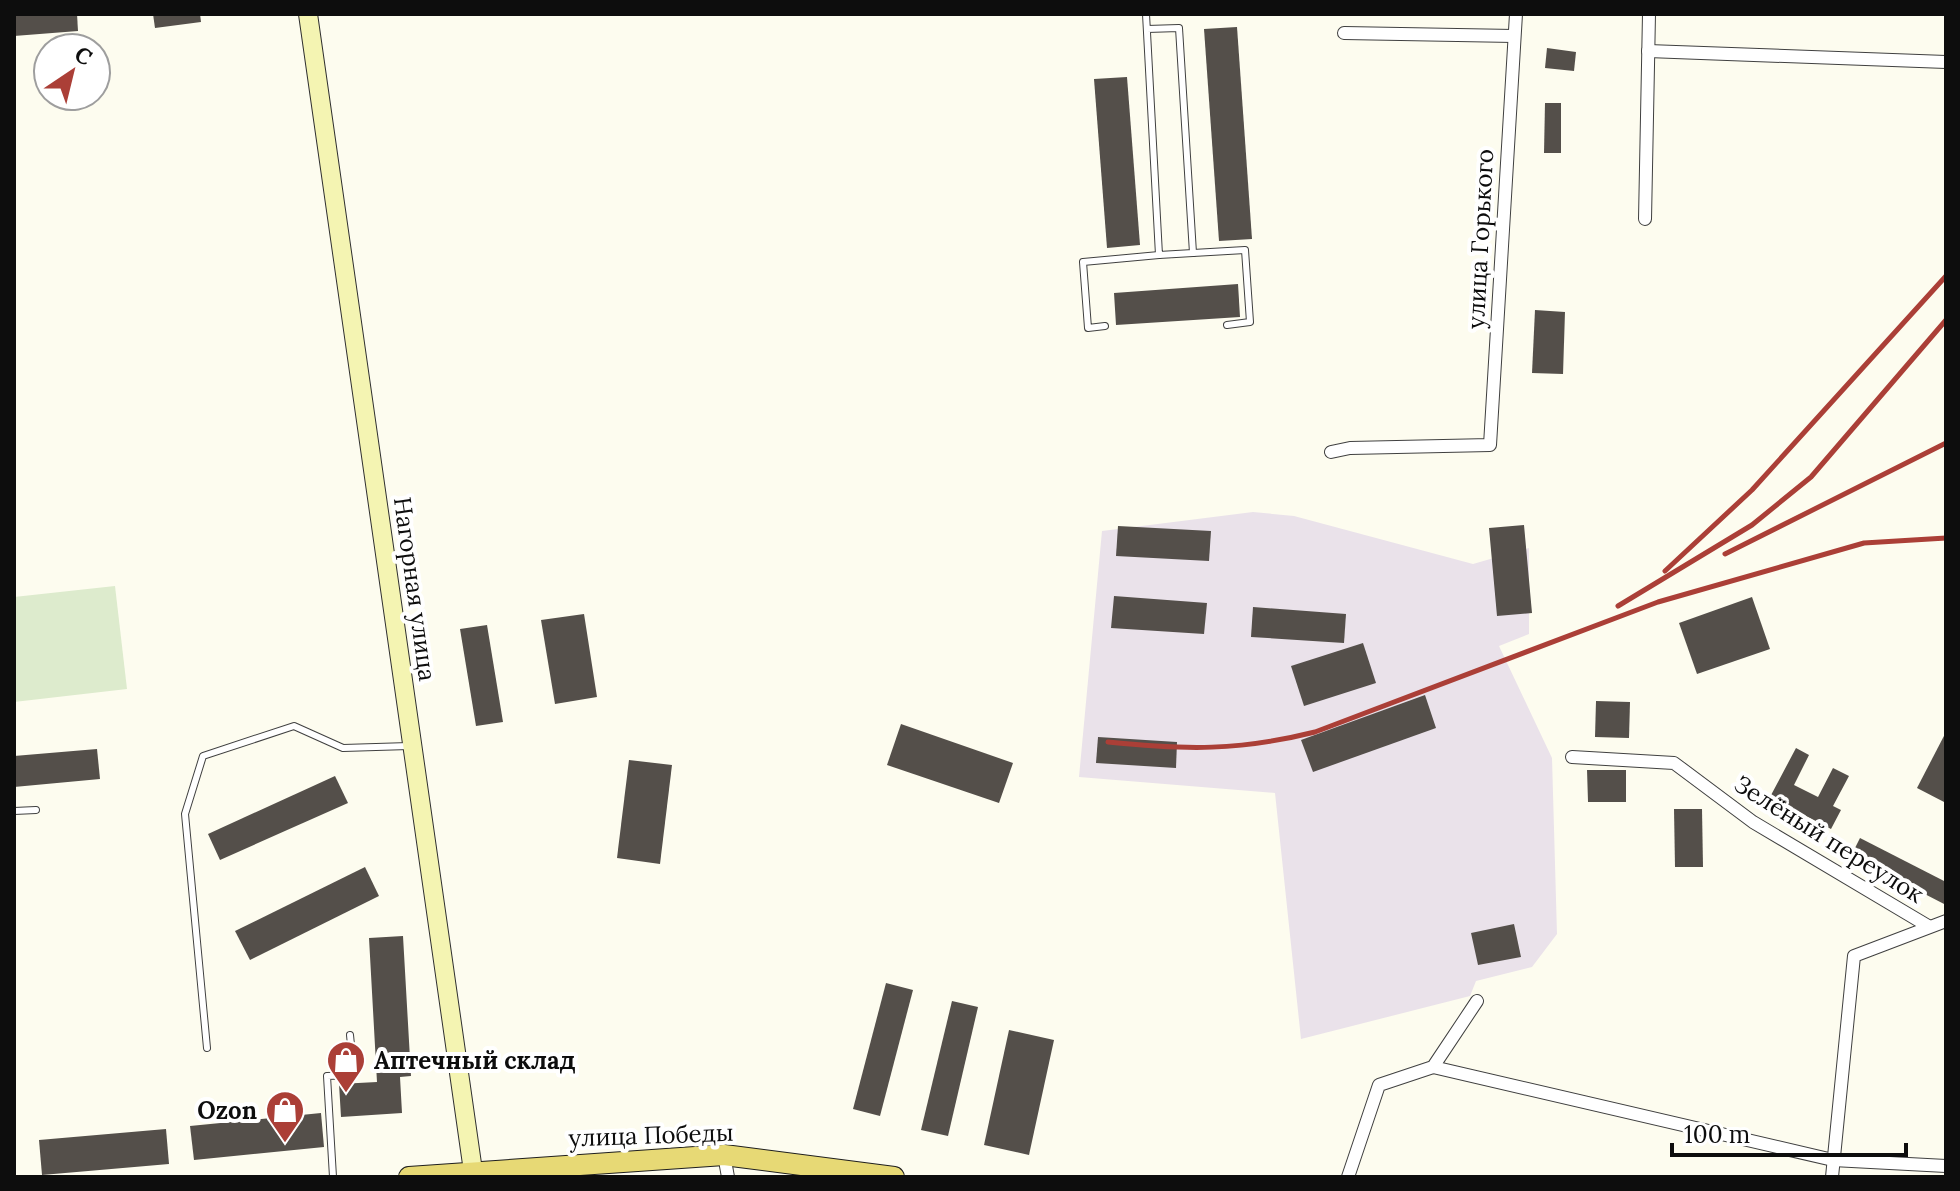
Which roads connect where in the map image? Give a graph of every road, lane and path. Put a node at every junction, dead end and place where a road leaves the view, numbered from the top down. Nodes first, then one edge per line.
1 (308, 14) edge
2 (1146, 14) edge
3 (1516, 14) edge
4 (1649, 14) edge
5 (1147, 29) junction
6 (1344, 33) dead end
7 (1514, 36) junction
8 (1648, 51) junction
9 (1946, 62) edge
10 (1645, 219) dead end
11 (1193, 253) junction
12 (1159, 255) junction
13 (1227, 325) dead end
14 (1105, 326) dead end
15 (1331, 452) dead end
16 (413, 746) junction
17 (1572, 757) dead end
18 (36, 810) dead end
19 (14, 811) edge
20 (1946, 921) edge
21 (1928, 926) junction
22 (1477, 1001) dead end
23 (350, 1035) dead end
24 (207, 1048) dead end
25 (1433, 1067) junction
26 (724, 1155) junction
27 (1833, 1160) junction
28 (1946, 1166) edge
29 (461, 1173) edge
30 (333, 1177) edge
31 (409, 1177) edge
32 (728, 1177) edge
33 (894, 1177) edge
34 (1348, 1177) edge
35 (1832, 1177) edge

1 - 16 street, Нагорная улица
2 - 5 lane
3 - 7 street, улица Горького
4 - 8 street
5 - 11 lane
5 - 12 lane
6 - 7 street
7 - 15 street, улица Горького
8 - 9 street
8 - 10 street
11 - 12 lane
11 - 13 lane
12 - 14 lane
16 - 24 lane
16 - 29 street, Нагорная улица
17 - 21 street, Зелёный переулок
18 - 19 lane
20 - 21 street, Зелёный переулок
21 - 27 street, Зелёный переулок
22 - 25 street
23 - 30 lane
25 - 27 street
25 - 34 street
26 - 29 main road, улица Победы
26 - 32 street
26 - 33 main road, улица Победы
27 - 28 street
27 - 35 street, Зелёный переулок
29 - 31 main road, улица Победы

